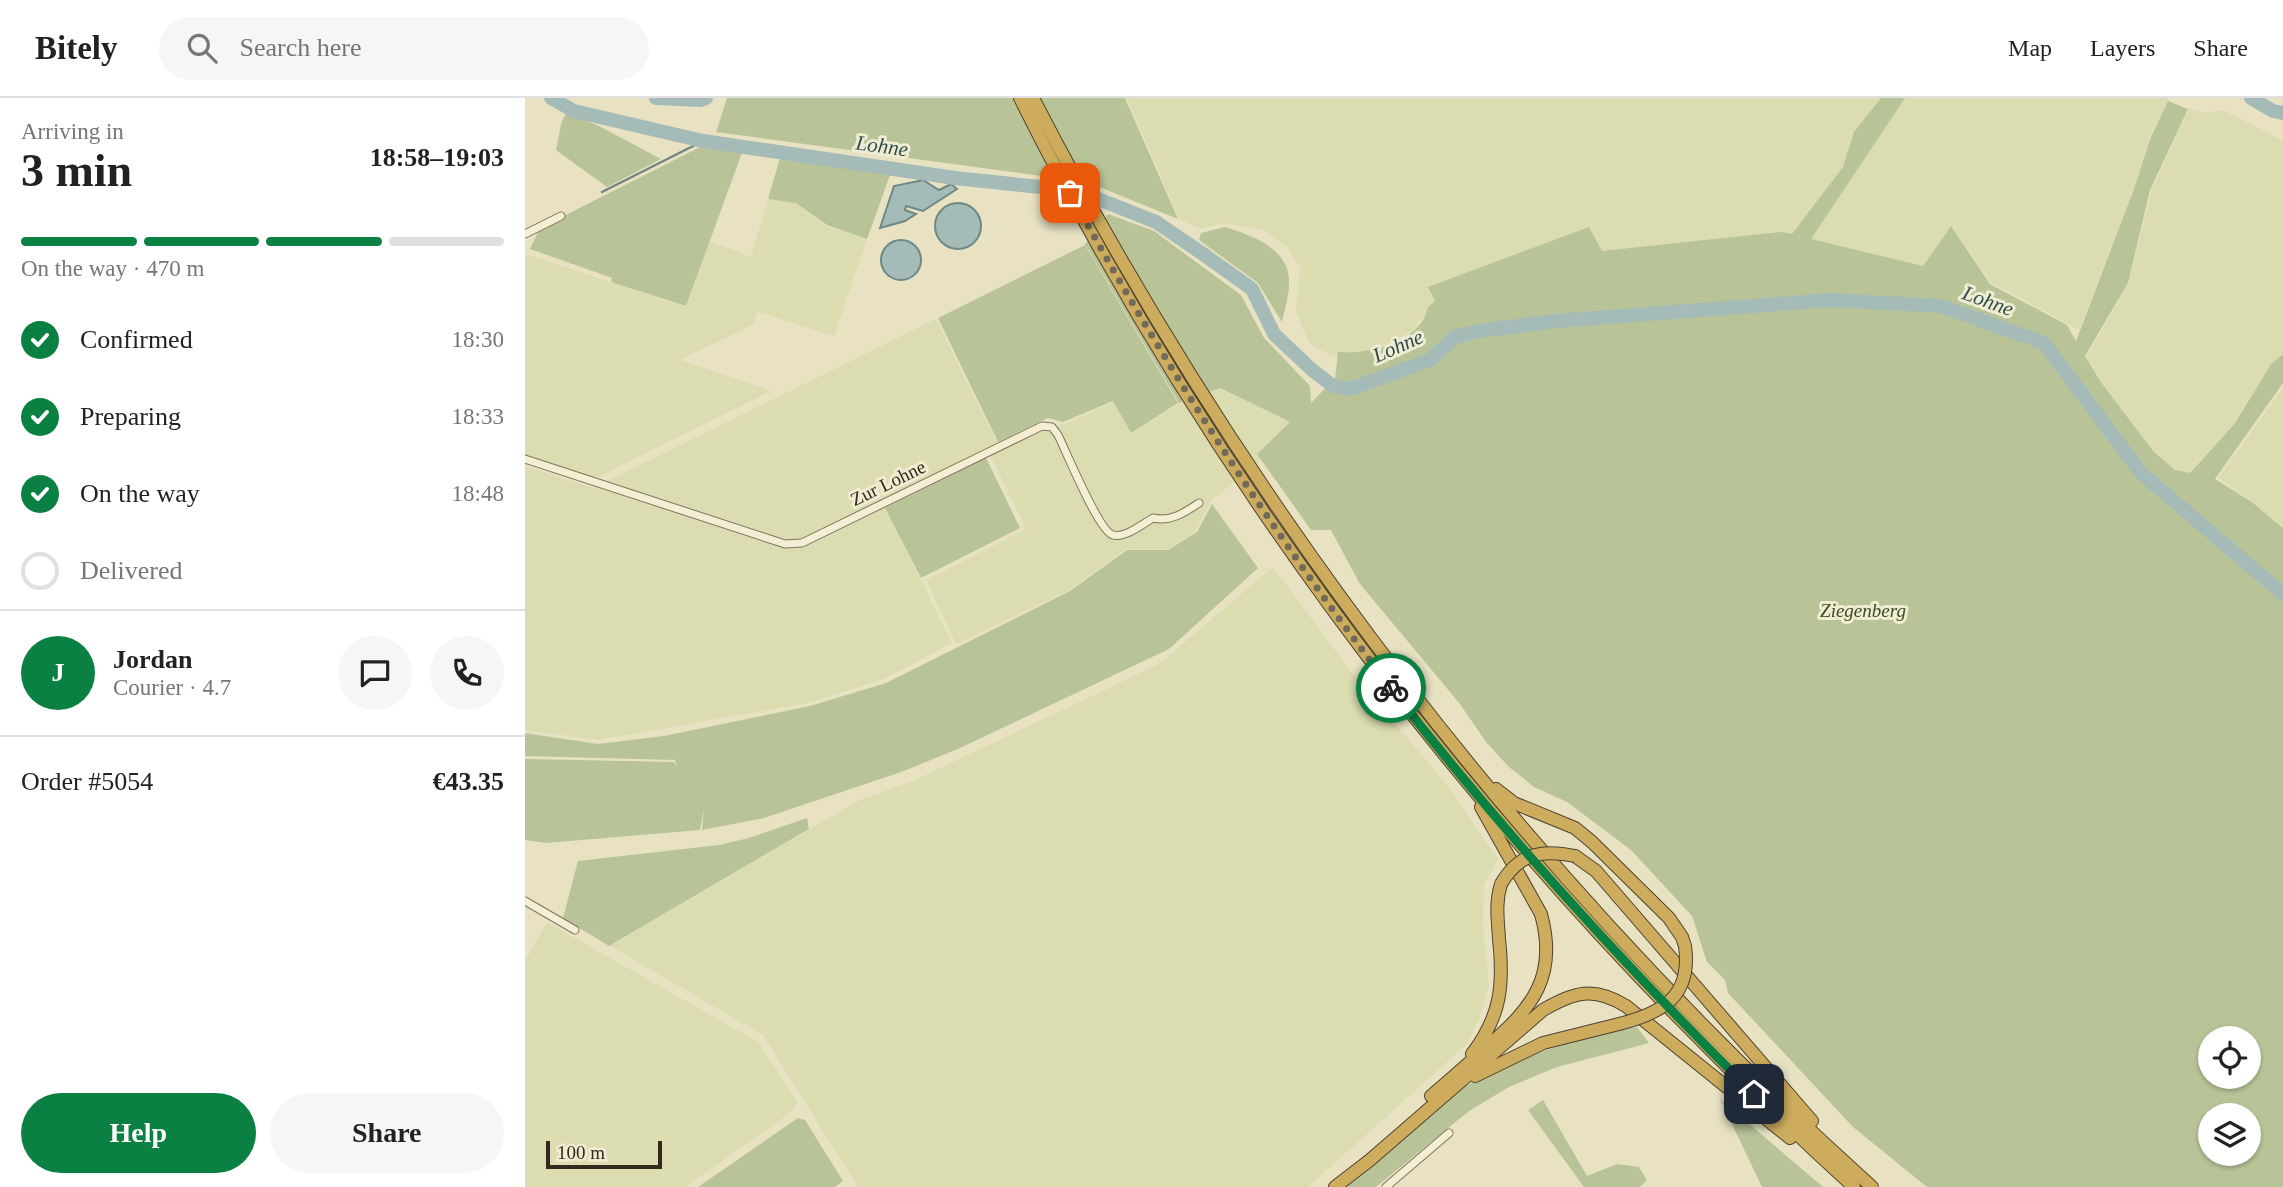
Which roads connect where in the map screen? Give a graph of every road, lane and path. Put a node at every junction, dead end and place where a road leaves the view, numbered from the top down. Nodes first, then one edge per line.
1 (1020, 98) edge
2 (1033, 98) edge
3 (561, 216) dead end
4 (525, 234) edge
5 (525, 459) edge
6 (1199, 503) dead end
7 (1304, 559) junction
8 (1473, 770) junction
9 (1469, 785) junction
10 (525, 901) edge
11 (575, 930) dead end
12 (1440, 1088) junction
13 (1453, 1088) junction
14 (1449, 1133) dead end
15 (1813, 1150) junction
16 (1845, 1162) junction
17 (1333, 1187) edge
18 (1386, 1187) edge
19 (1854, 1187) edge
20 (1872, 1187) edge

1 - 7 highway
2 - 7 highway
3 - 4 street
5 - 6 street, Zur Lohne
7 - 8 highway
7 - 9 highway
8 - 13 highway, bridge
8 - 16 highway
9 - 12 highway
9 - 15 highway
10 - 11 street
12 - 16 highway, bridge
12 - 17 highway
13 - 15 highway
13 - 17 highway
14 - 18 street
15 - 19 highway
16 - 20 highway

